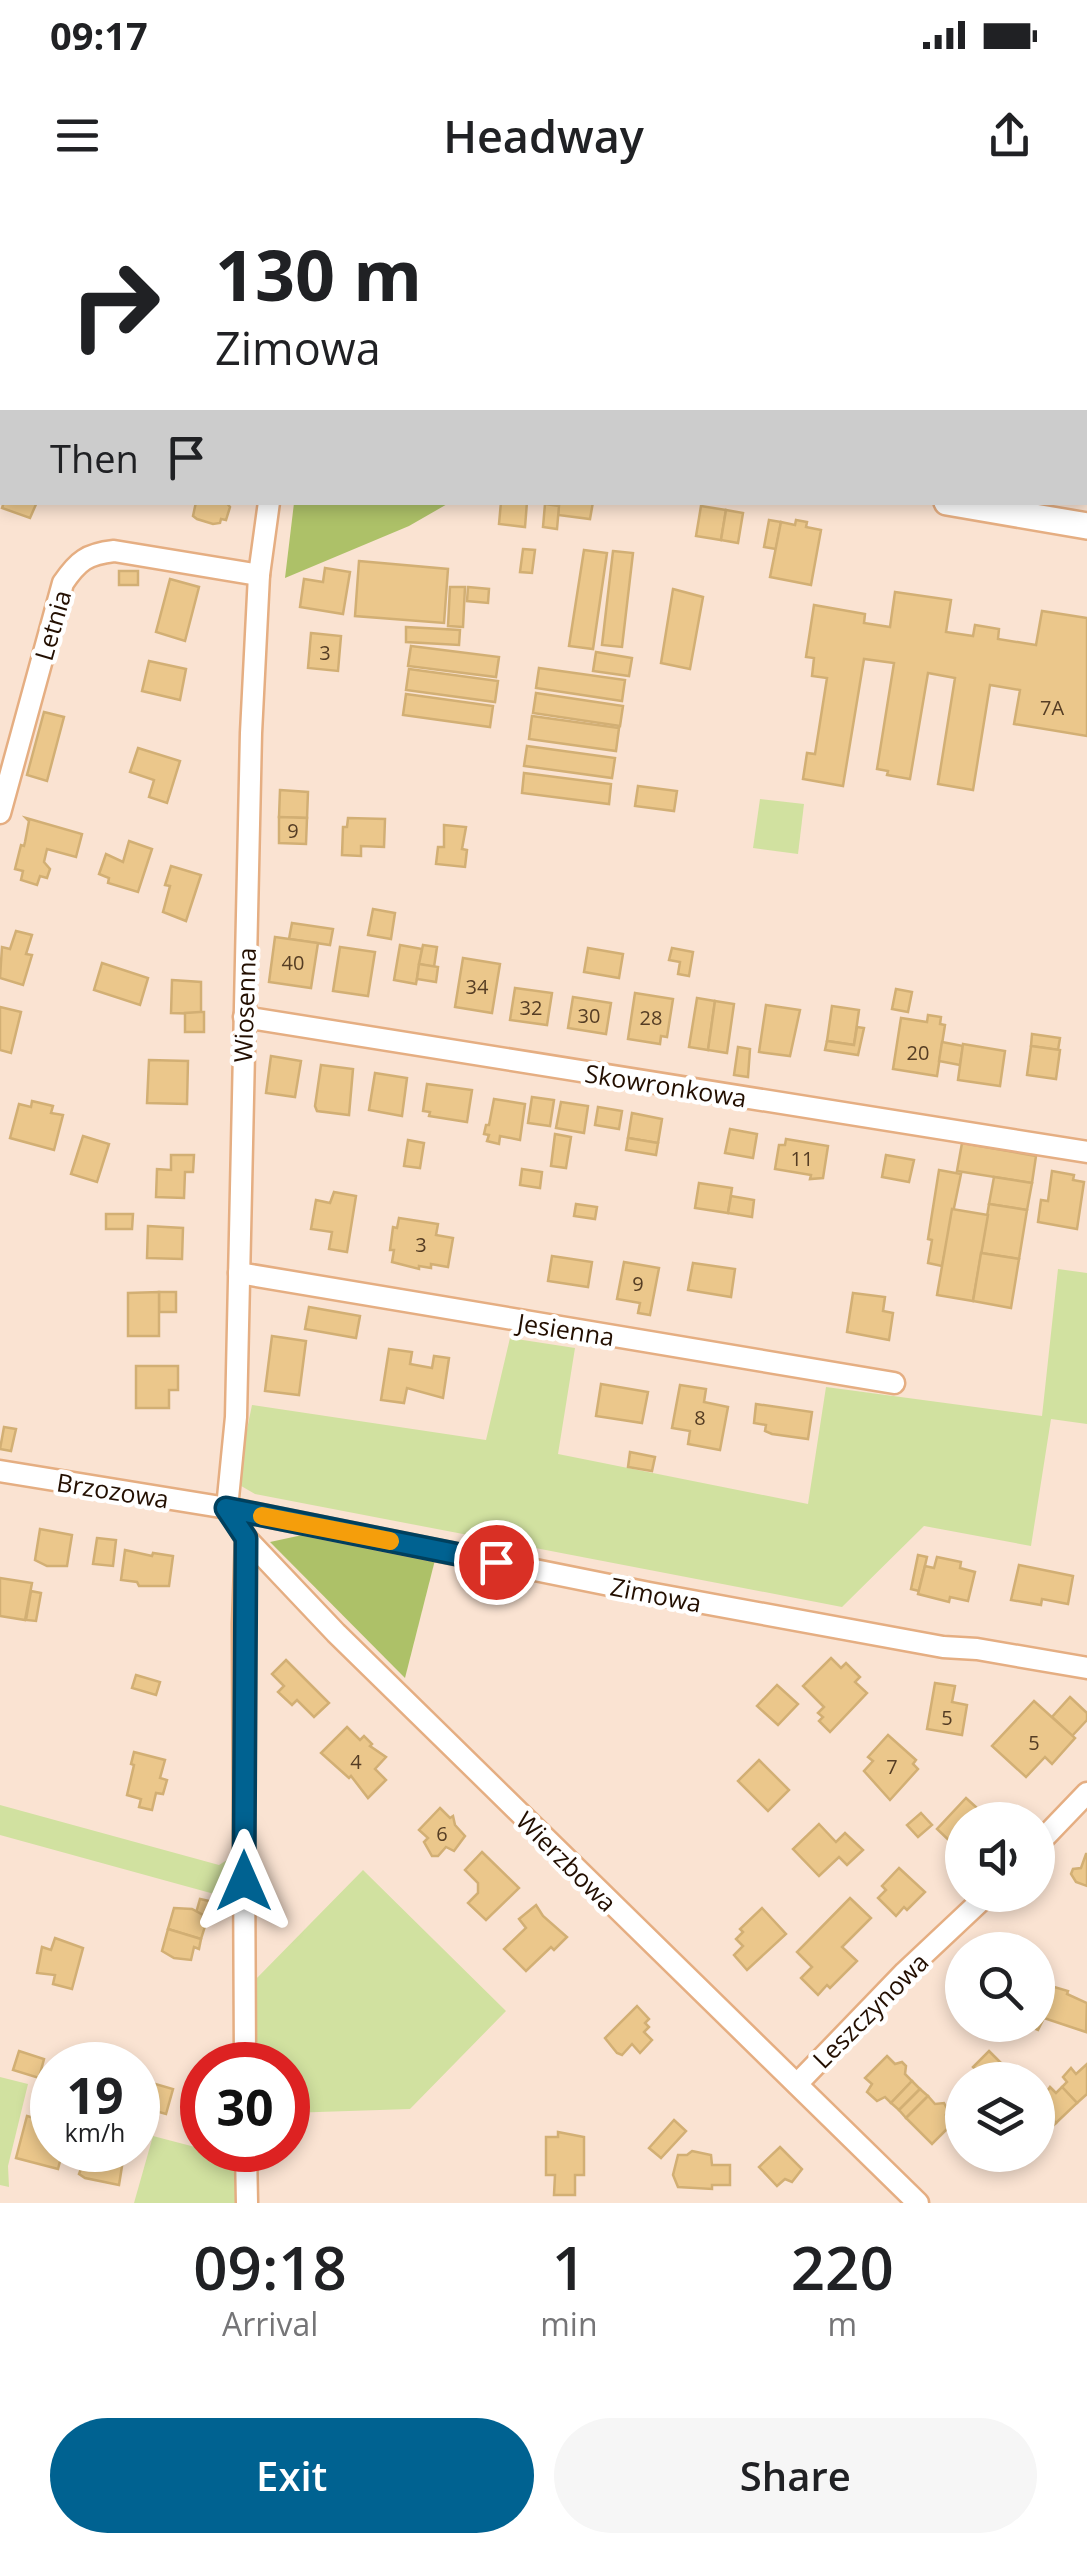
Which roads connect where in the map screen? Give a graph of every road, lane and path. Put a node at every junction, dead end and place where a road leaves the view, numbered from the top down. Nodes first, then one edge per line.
1 (269, 505) edge
2 (970, 505) edge
3 (1087, 526) edge
4 (258, 575) junction
5 (0, 812) edge
6 (244, 1017) junction
7 (1087, 1152) edge
8 (239, 1273) junction
9 (894, 1382) dead end
10 (0, 1471) edge
11 (226, 1508) junction
12 (246, 1538) junction
13 (1087, 1668) edge
14 (1087, 1794) edge
15 (1055, 1827) edge
16 (969, 1912) edge
17 (246, 2042) edge
18 (797, 2084) junction
19 (246, 2172) edge
20 (916, 2202) edge
21 (247, 2203) edge

1 - 4 street, Wiosenna
2 - 3 street
4 - 5 street, Letnia
4 - 6 street, Wiosenna
6 - 7 street, Skowronkowa
6 - 8 street, Wiosenna
8 - 9 street, Jesienna
8 - 11 street, Wiosenna
10 - 11 street, Brzozowa
11 - 12 street, Wierzbowa
11 - 13 street, Zimowa
12 - 17 street
12 - 18 street, Wierzbowa
14 - 15 street
16 - 18 street, Leszczynowa
18 - 20 street, Wierzbowa
19 - 21 street

